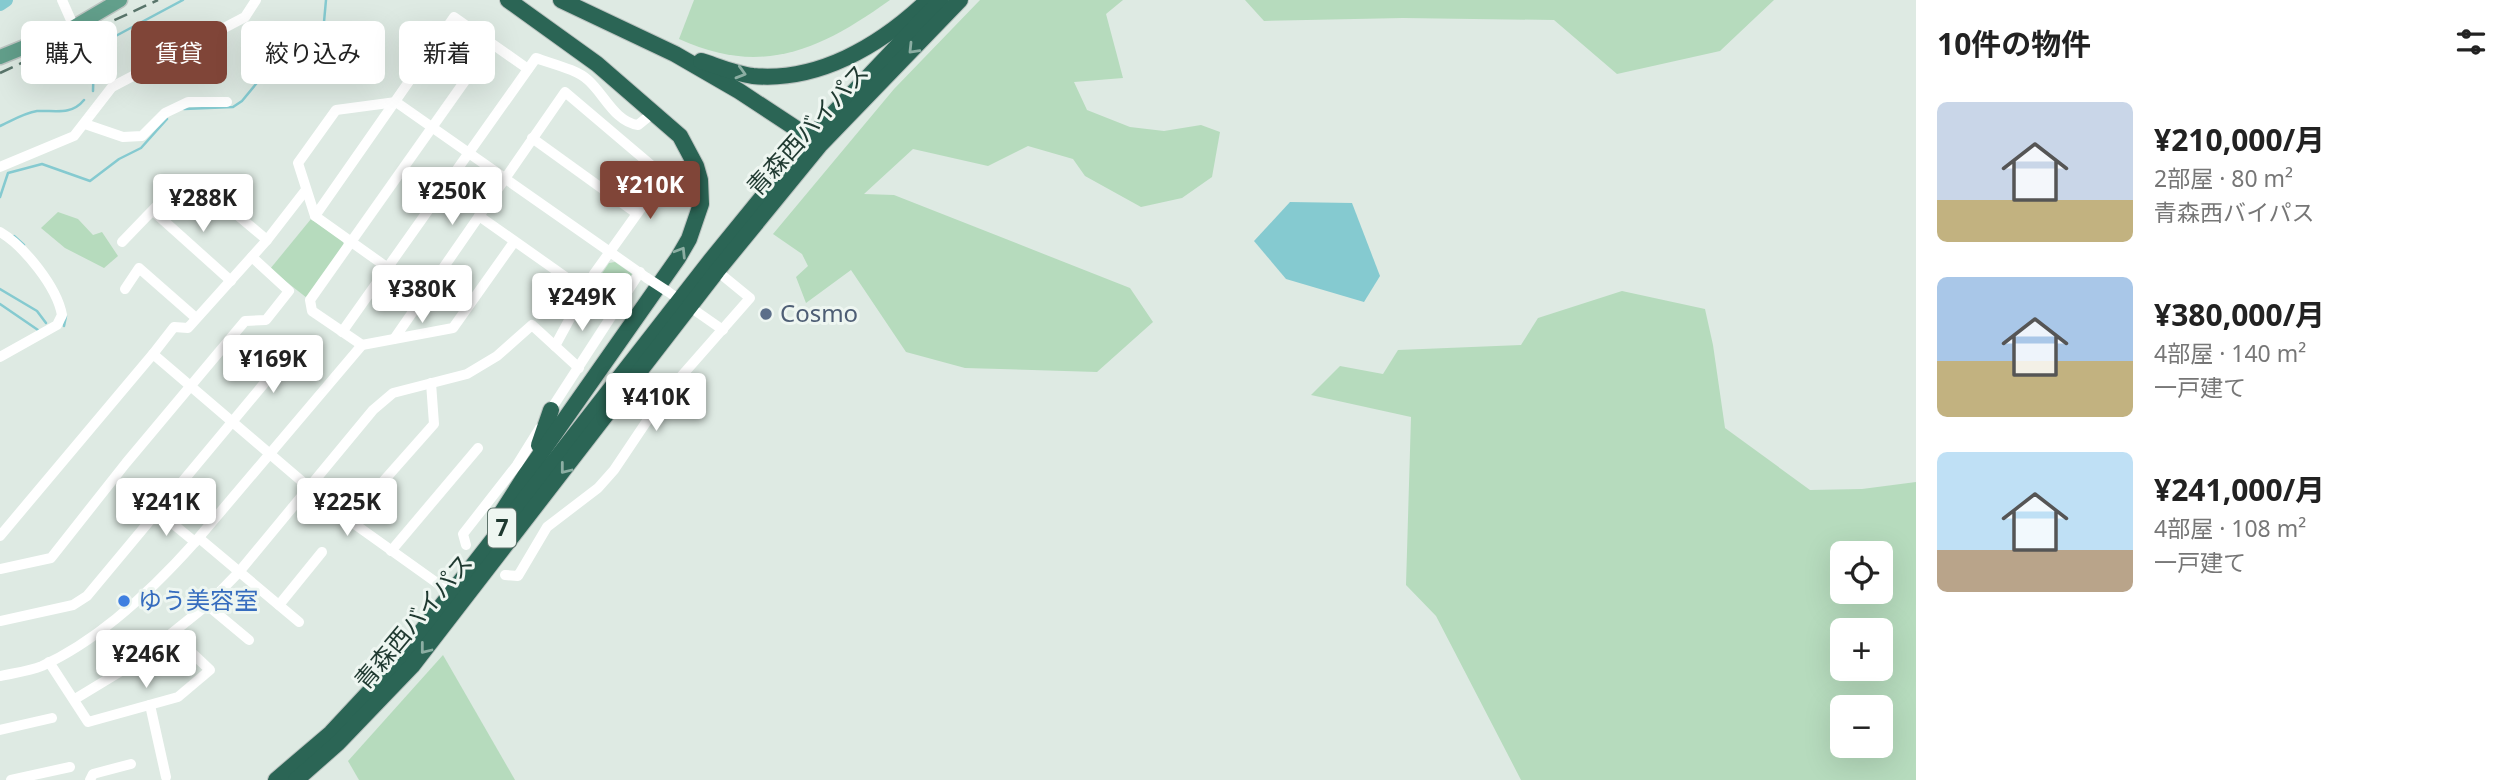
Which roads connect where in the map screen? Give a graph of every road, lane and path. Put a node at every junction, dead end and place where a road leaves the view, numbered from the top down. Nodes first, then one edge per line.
1 (62, 0) edge
2 (120, 0) edge
3 (256, 0) edge
4 (508, 0) edge
5 (561, 0) edge
6 (928, 0) edge
7 (941, 0) edge
8 (960, 0) edge
9 (71, 21) edge
10 (84, 21) edge
11 (495, 47) edge
12 (21, 48) edge
13 (675, 54) junction
14 (0, 57) edge
15 (528, 69) junction
16 (408, 84) edge
17 (463, 84) edge
18 (227, 102) dead end
19 (396, 102) junction
20 (654, 112) junction
21 (85, 124) junction
22 (433, 126) junction
23 (532, 138) junction
24 (816, 141) junction
25 (469, 151) junction
26 (0, 167) edge
27 (505, 177) junction
28 (175, 187) dead end
29 (304, 191) junction
30 (223, 204) dead end
31 (153, 211) junction
32 (636, 213) junction
33 (315, 216) junction
34 (479, 216) junction
35 (0, 232) edge
36 (267, 240) junction
37 (121, 242) dead end
38 (351, 242) junction
39 (514, 242) junction
40 (611, 250) junction
41 (252, 257) junction
42 (387, 268) junction
43 (716, 271) junction
44 (643, 275) junction
45 (231, 281) junction
46 (125, 289) dead end
47 (584, 290) junction
48 (423, 293) junction
49 (679, 299) junction
50 (197, 318) junction
51 (723, 330) junction
52 (342, 332) junction
53 (394, 339) junction
54 (362, 345) junction
55 (555, 346) junction
56 (292, 350) dead end
57 (153, 354) junction
58 (0, 357) edge
59 (579, 368) junction
60 (637, 377) junction
61 (430, 383) junction
62 (191, 388) junction
63 (663, 397) junction
64 (551, 410) junction
65 (231, 420) junction
66 (478, 448) dead end
67 (269, 452) junction
68 (524, 476) junction
69 (309, 487) junction
70 (156, 510) junction
71 (349, 520) junction
72 (0, 536) edge
73 (197, 540) junction
74 (466, 545) dead end
75 (391, 551) junction
76 (322, 552) dead end
77 (0, 569) edge
78 (239, 572) junction
79 (505, 575) dead end
80 (451, 593) junction
81 (207, 605) junction
82 (279, 605) junction
83 (0, 621) edge
84 (299, 622) dead end
85 (173, 635) junction
86 (248, 640) dead end
87 (49, 662) junction
88 (0, 676) edge
89 (75, 699) junction
90 (150, 705) junction
91 (52, 718) dead end
92 (0, 730) edge
93 (131, 764) dead end
94 (70, 767) dead end
95 (166, 777) dead end
96 (11, 780) edge
97 (90, 780) edge
98 (276, 780) edge
99 (296, 780) edge

1 - 9 street
2 - 10 main road
3 - 21 street
4 - 20 highway
5 - 13 highway
13 -> 6 highway
7 - 24 highway, 青森西バイパス / 7
8 -> 24 highway, 青森西バイパス / 7
11 - 15 street
12 - 14 main road
13 - 24 highway
15 - 20 street
15 - 25 street
16 - 19 street
17 - 22 street
18 - 21 street
19 - 22 street
19 - 29 street
19 - 33 street
68 -> 20 highway
21 - 26 street
22 - 25 street
22 - 38 street
23 - 27 street
23 - 32 street
23 - 32 street
24 - 43 highway, 青森西バイパス / 7
24 - 49 highway, 青森西バイパス / 7
25 - 27 street
25 - 42 street
27 - 34 street
27 - 40 street
28 - 31 street
29 - 33 street
29 - 36 street
30 - 36 street
31 - 37 street
31 - 45 street
32 - 40 street
33 - 38 street
34 - 39 street
34 - 48 street
35 - 58 street
36 - 41 street
38 - 42 street
38 - 52 street
39 - 47 street
39 - 53 street
40 - 44 street
40 - 47 street
41 - 45 street
41 - 62 street
42 - 48 street
42 - 52 street
43 - 49 highway, 青森西バイパス / 7
43 - 51 street
44 - 49 street, bridge
44 - 59 street
45 - 50 street
46 - 50 street
47 - 55 street
48 - 53 street
49 - 51 street
49 - 60 highway, 青森西バイパス / 7
49 - 80 highway, 青森西バイパス / 7
50 - 57 street
51 - 63 street
52 - 54 street
53 - 54 street
54 - 67 street
55 - 59 street
55 - 61 street
56 - 65 street
57 - 62 street
57 - 72 street
59 - 64 street
60 - 63 street
60 -> 99 highway, 青森西バイパス / 7
61 - 69 street
61 - 71 street
62 - 65 street
62 - 77 street
63 - 79 street
64 - 68 highway
64 - 74 street
65 - 67 street
65 - 70 street
66 - 75 street
67 - 69 street
67 - 73 street
68 - 80 highway
69 - 71 street
69 - 78 street
70 - 73 street
70 - 83 street
71 - 75 street
73 - 78 street
73 - 87 street
75 - 80 street
76 - 82 street
78 - 81 street
78 - 82 street
80 - 98 highway, 青森西バイパス / 7
81 - 85 street
81 - 86 street
82 - 84 street
85 - 89 street
85 - 90 street
87 - 88 street
87 - 89 street
89 - 90 street
90 - 95 street
91 - 92 street
93 - 97 street
94 - 96 street

